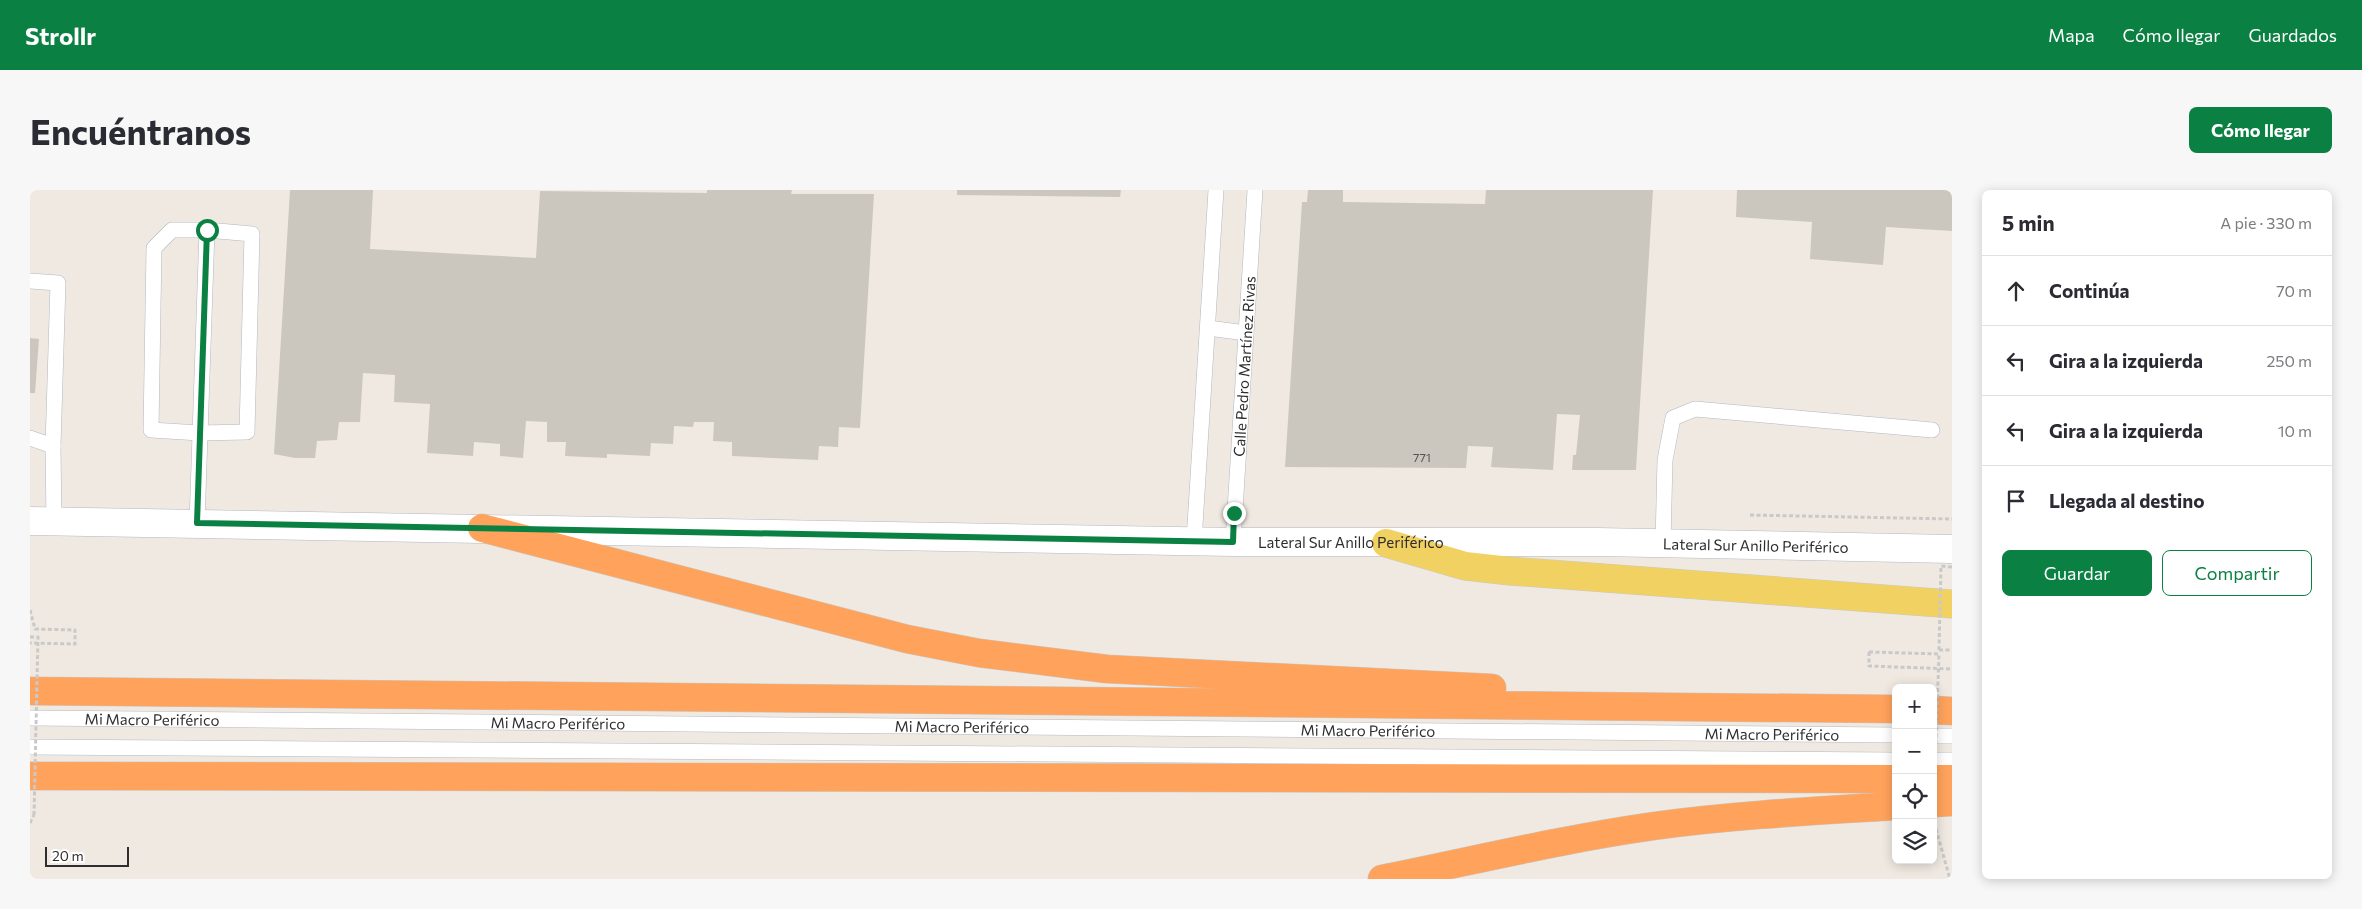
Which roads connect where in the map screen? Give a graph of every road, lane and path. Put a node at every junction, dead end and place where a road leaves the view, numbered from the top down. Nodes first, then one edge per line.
1 (1216, 190) edge
2 (1255, 190) edge
3 (207, 230) junction
4 (30, 282) edge
5 (1208, 328) junction
6 (1246, 333) junction
7 (1932, 430) dead end
8 (200, 433) junction
9 (30, 438) edge
10 (53, 446) junction
11 (42, 521) edge
12 (197, 523) junction
13 (482, 528) junction
14 (1194, 541) junction
15 (1233, 542) junction
16 (1386, 543) junction
17 (1663, 544) junction
18 (1952, 549) edge
19 (1952, 566) edge
20 (1952, 604) edge
21 (30, 610) edge
22 (30, 637) edge
23 (30, 643) edge
24 (1952, 650) edge
25 (1952, 669) edge
26 (30, 690) edge
27 (1888, 709) edge
28 (1937, 710) edge
29 (1952, 711) edge
30 (30, 718) edge
31 (1892, 735) edge
32 (1937, 736) edge
33 (1952, 736) edge
34 (30, 747) edge
35 (1892, 760) edge
36 (1937, 760) edge
37 (1952, 760) edge
38 (30, 776) edge
39 (1892, 779) edge
40 (1937, 779) edge
41 (1952, 779) edge
42 (1952, 802) edge
43 (1937, 803) edge
44 (1892, 806) edge
45 (30, 823) edge
46 (1382, 879) edge
47 (1950, 879) edge

1 - 5 lane
2 - 6 lane, Calle Pedro Martínez Rivas
3 - 8 lane
3 - 8 lane
3 - 8 lane
4 - 10 lane
5 - 6 lane
5 - 14 lane
6 - 15 lane, Calle Pedro Martínez Rivas
7 - 17 lane
8 - 12 lane
9 - 10 lane
10 - 11 lane
11 - 12 main road, Lateral Sur Anillo Periférico
12 - 13 main road, Lateral Sur Anillo Periférico
13 - 14 main road, Lateral Sur Anillo Periférico
13 - 27 highway
14 - 15 main road, Lateral Sur Anillo Periférico
15 - 16 main road, Lateral Sur Anillo Periférico
16 - 17 main road, Lateral Sur Anillo Periférico
16 - 20 main road
17 - 18 main road, Lateral Sur Anillo Periférico
19 - 24 path, bridge
21 - 23 path
22 - 45 path, bridge
25 - 47 path, bridge
26 - 27 highway
28 - 29 highway
30 - 31 lane, Mi Macro Periférico
32 - 33 lane
34 - 35 lane, Mi Macro Periférico
36 - 37 lane
38 - 39 highway
40 - 41 highway
42 - 43 highway
44 - 46 highway

